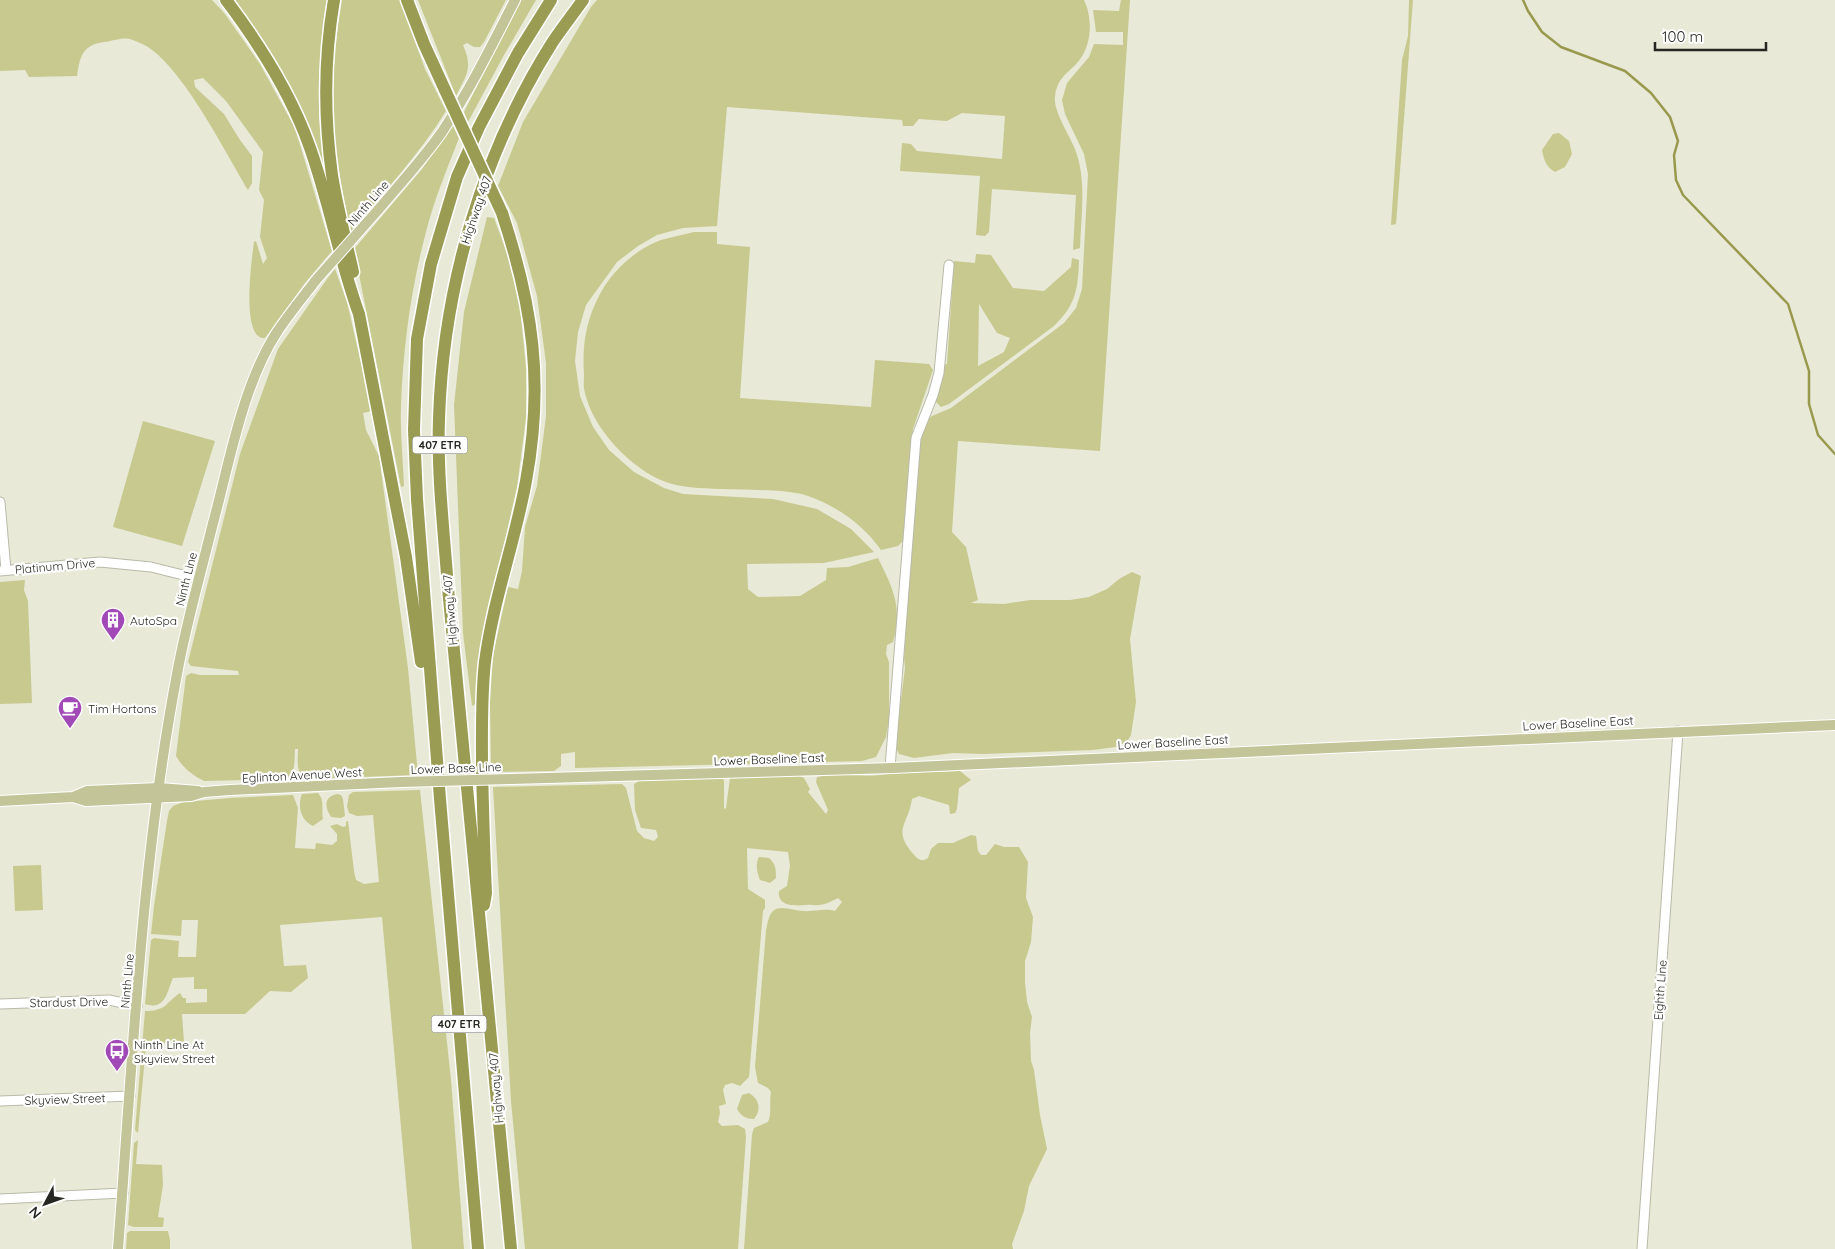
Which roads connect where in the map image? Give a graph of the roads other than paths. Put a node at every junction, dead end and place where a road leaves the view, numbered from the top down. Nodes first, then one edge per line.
1 (226, 0) edge
2 (334, 0) edge
3 (408, 0) edge
4 (515, 0) edge
5 (551, 0) edge
6 (583, 0) edge
7 (948, 265) dead end
8 (359, 314) junction
9 (0, 502) edge
10 (3, 570) edge
11 (199, 579) junction
12 (1835, 724) edge
13 (1678, 731) junction
14 (890, 768) junction
15 (512, 779) joint
16 (401, 782) joint
17 (158, 792) junction
18 (440, 799) junction
19 (0, 801) edge
20 (480, 920) junction
21 (0, 1004) edge
22 (137, 1006) junction
23 (130, 1096) junction
24 (0, 1102) edge
25 (123, 1193) junction
26 (0, 1199) edge
27 (118, 1249) edge
28 (478, 1249) edge
29 (511, 1249) edge
30 (1642, 1249) edge

1 - 8 highway
2 - 8 highway
3 - 20 highway, bridge
4 - 11 main road, Ninth Line, bridge
5 - 18 highway, Highway 407 / 407 ETR
6 - 20 highway, Highway 407 / 407 ETR
7 - 14 street
8 - 18 highway
9 - 10 street
10 - 11 street, Platinum Drive
11 - 17 main road, Ninth Line
12 - 13 main road, Lower Baseline East
13 - 14 main road, Lower Baseline East
13 - 30 street, Eighth Line
14 - 15 main road, Lower Baseline East
15 - 16 main road, Lower Base Line, bridge
16 - 17 main road, Eglinton Avenue West
17 - 19 main road, Eglinton Avenue West
17 - 22 main road, Ninth Line
18 - 28 highway, Highway 407 / 407 ETR
20 - 29 highway, Highway 407 / 407 ETR
21 - 22 street, Stardust Drive
22 - 23 main road, Ninth Line
23 - 24 street, Skyview Street
23 - 25 main road, Ninth Line
25 - 26 street
25 - 27 main road, Ninth Line

